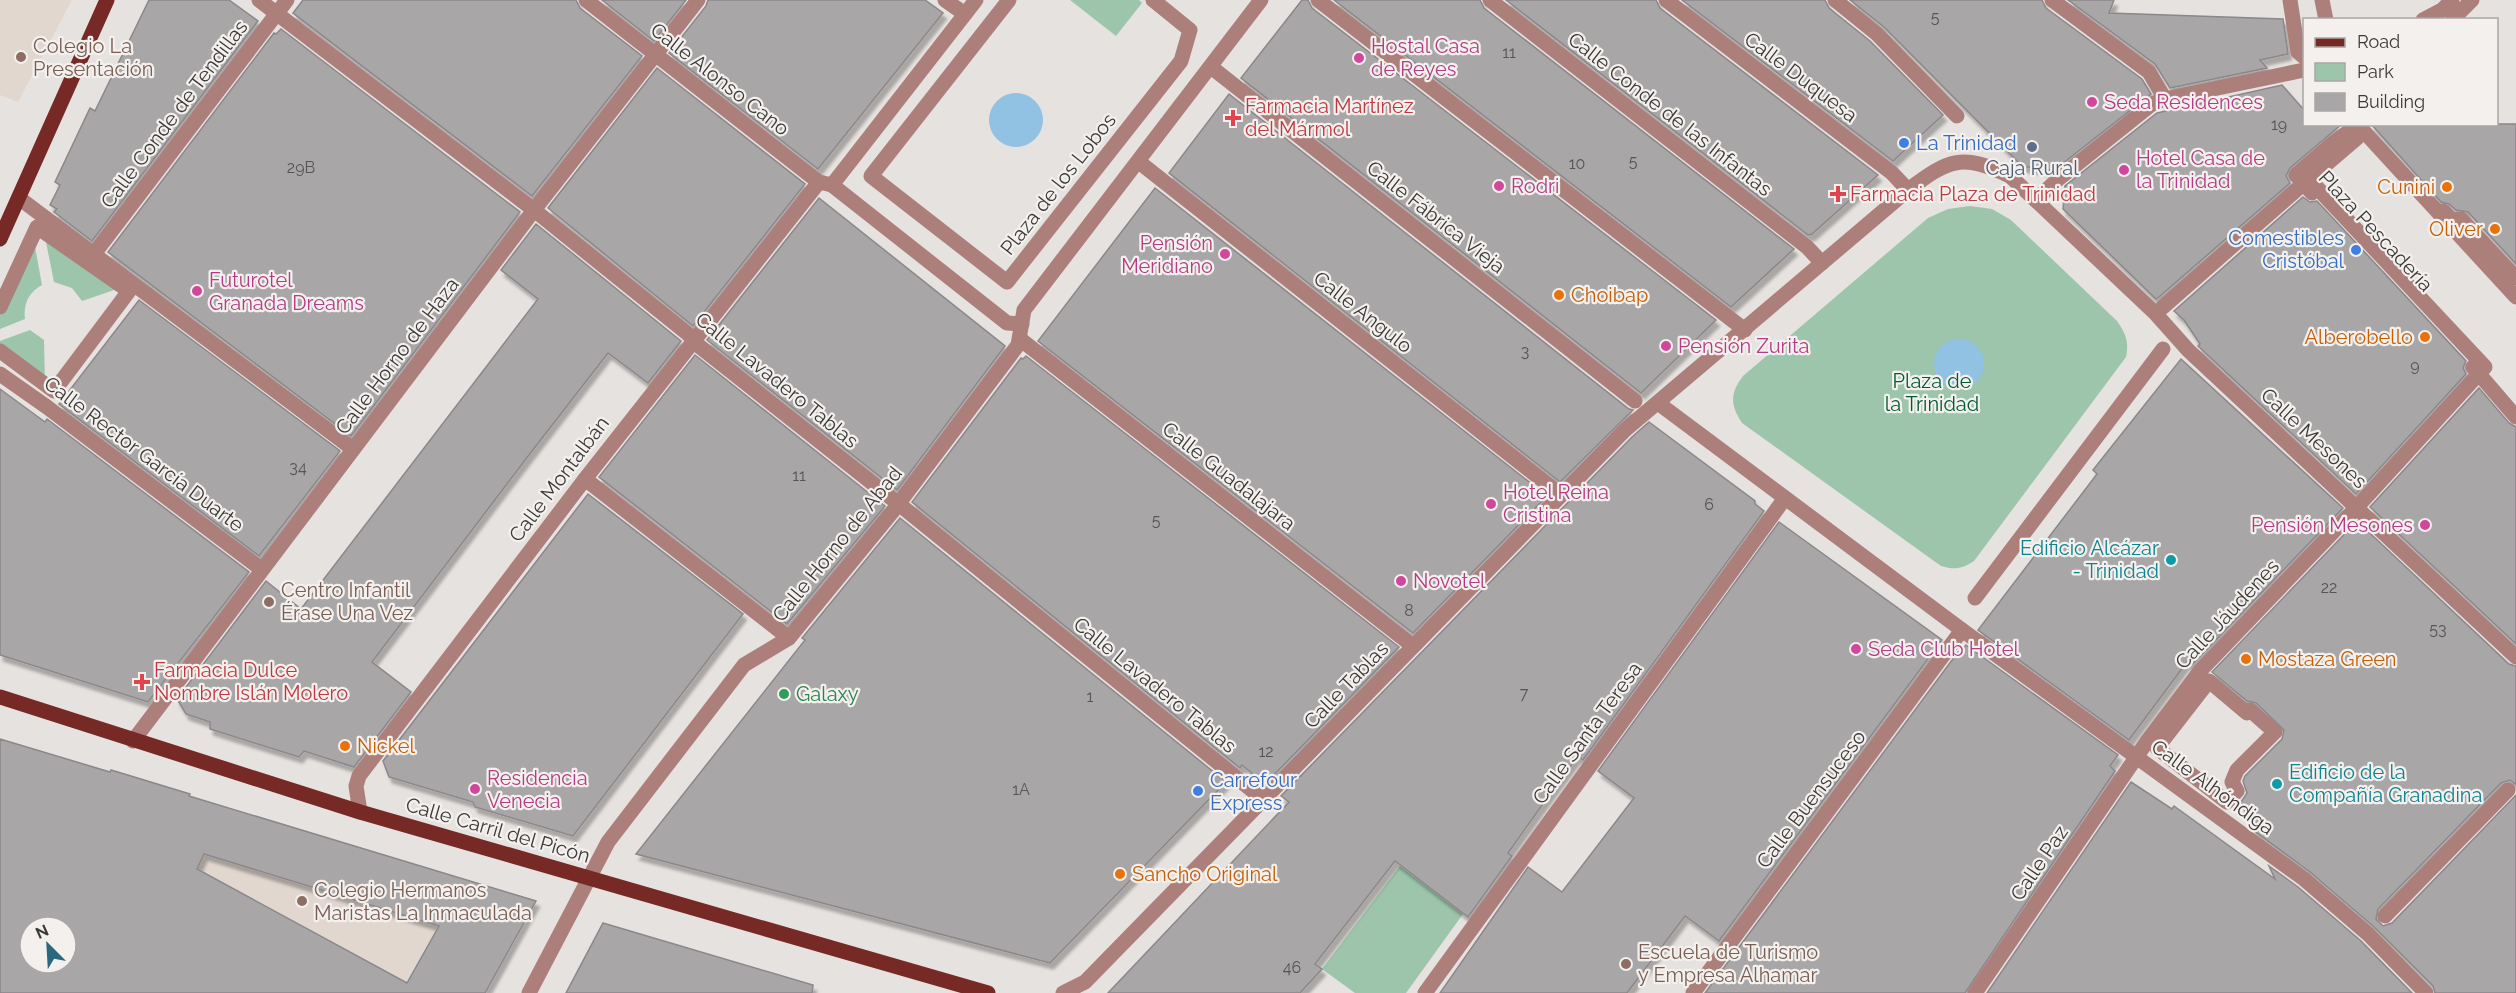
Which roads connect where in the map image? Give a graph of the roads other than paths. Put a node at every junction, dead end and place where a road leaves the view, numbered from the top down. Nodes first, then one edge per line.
1 (107, 0) edge
2 (259, 0) edge
3 (287, 0) edge
4 (586, 0) edge
5 (698, 0) edge
6 (945, 0) edge
7 (976, 0) edge
8 (1009, 0) edge
9 (1153, 0) edge
10 (1261, 0) edge
11 (1318, 0) edge
12 (1490, 0) edge
13 (1666, 0) edge
14 (1835, 0) edge
15 (2052, 0) edge
16 (2290, 0) edge
17 (2322, 0) edge
18 (2452, 0) edge
19 (2472, 0) edge
20 (277, 13) junction
21 (965, 14) junction
22 (2326, 18) edge
23 (2427, 18) edge
24 (2454, 18) edge
25 (656, 55) junction
26 (2303, 56) edge
27 (1211, 67) junction
28 (2303, 70) edge
29 (2165, 99) junction
30 (1957, 116) dead end
31 (2361, 126) edge
32 (1139, 162) junction
33 (825, 183) junction
34 (2304, 183) junction
35 (1908, 190) junction
36 (19, 198) junction
37 (2036, 200) junction
38 (534, 210) junction
39 (0, 239) edge
40 (94, 254) junction
41 (1822, 263) junction
42 (2516, 278) edge
43 (137, 291) dead end
44 (2516, 297) edge
45 (0, 307) edge
46 (2163, 307) dead end
47 (1745, 330) junction
48 (1021, 332) junction
49 (693, 340) junction
50 (2163, 349) dead end
51 (0, 351) edge
52 (0, 374) edge
53 (2478, 374) junction
54 (55, 399) dead end
55 (1635, 401) dead end
56 (1658, 403) junction
57 (2516, 417) edge
58 (353, 449) junction
59 (585, 479) junction
60 (1561, 495) junction
61 (1785, 498) junction
62 (898, 504) junction
63 (2357, 507) junction
64 (261, 569) junction
65 (1975, 598) dead end
66 (1962, 630) junction
67 (789, 638) junction
68 (1413, 646) junction
69 (2516, 657) edge
70 (2209, 681) joint
71 (0, 697) edge
72 (133, 741) junction
73 (2137, 758) junction
74 (2508, 790) dead end
75 (1264, 800) junction
76 (360, 812) junction
77 (590, 879) junction
78 (2385, 916) dead end
79 (529, 993) edge
80 (988, 993) edge
81 (1063, 993) edge
82 (1425, 993) edge
83 (1693, 993) edge
84 (1976, 993) edge
85 (2426, 993) edge

1 - 36 main road
2 - 20 street, Calle Lavadero Tablas
3 - 20 street, Calle Conde de Tendillas
4 - 25 street, Calle Alonso Cano
5 - 25 street, Calle Horno de Haza
6 - 21 street
7 - 21 street
8 - 9 street, Plaza de los Lobos
10 - 27 street
11 - 47 street
12 - 41 street, Calle Conde de las Infantas
13 - 35 street, Calle Duquesa
14 - 30 street
15 - 29 street
16 - 26 street
17 - 22 street
18 - 23 street
19 - 24 street
20 - 38 street, Calle Lavadero Tablas
20 - 40 street, Calle Conde de Tendillas
21 - 33 street
25 - 33 street, Calle Alonso Cano
25 - 38 street, Calle Horno de Haza
27 - 32 street
27 - 55 street, Calle Fábrica Vieja
28 - 29 street
29 - 37 street
31 - 34 street, Plaza Pescadería
31 - 42 street
31 - 44 street
31 - 53 street, Plaza Pescadería
32 - 48 street
32 - 60 street, Calle Angulo
33 - 48 street
33 - 49 street, Calle Montalbán
34 - 46 street
34 - 53 street, Plaza Pescadería
35 - 37 street
35 - 41 street
36 - 39 main road
36 - 40 street
37 - 63 street, Calle Mesones
38 - 49 street, Calle Lavadero Tablas
38 - 58 street, Calle Horno de Haza
40 - 58 street
41 - 47 street
43 - 54 street
45 - 51 street
47 - 56 street
48 - 62 street, Calle Horno de Abad
48 - 68 street, Calle Guadalajara
49 - 59 street, Calle Montalbán
49 - 62 street, Calle Lavadero Tablas
50 - 65 street
52 - 64 street, Calle Rector García Duarte
53 - 57 street, Plaza Pescadería
53 - 63 street, Calle Jáudenes
56 - 60 street, Calle Tablas
56 - 61 street
58 - 64 street, Calle Horno de Haza
59 - 67 street
59 - 76 street, Calle Montalbán
60 - 68 street, Calle Tablas
61 - 66 street
61 - 82 street, Calle Santa Teresa
62 - 67 street, Calle Horno de Abad
62 - 75 street, Calle Lavadero Tablas
63 - 69 street, Calle Mesones
63 - 73 street, Calle Jáudenes
64 - 72 street, Calle Horno de Haza
66 - 73 street, Calle Alhóndiga
66 - 83 street, Calle Buensuceso
67 - 77 street, Calle Horno de Abad
68 - 75 street, Calle Tablas
70 - 70 street
71 - 72 main road, Calle Carril del Picón
72 - 76 main road, Calle Carril del Picón
73 - 84 street, Calle Paz
73 - 85 street, Calle Alhóndiga
74 - 78 street
75 - 81 street, Calle Tablas
76 - 77 main road, Calle Carril del Picón
77 - 79 street, Calle Horno de Abad
77 - 80 main road, Calle Carril del Picón

